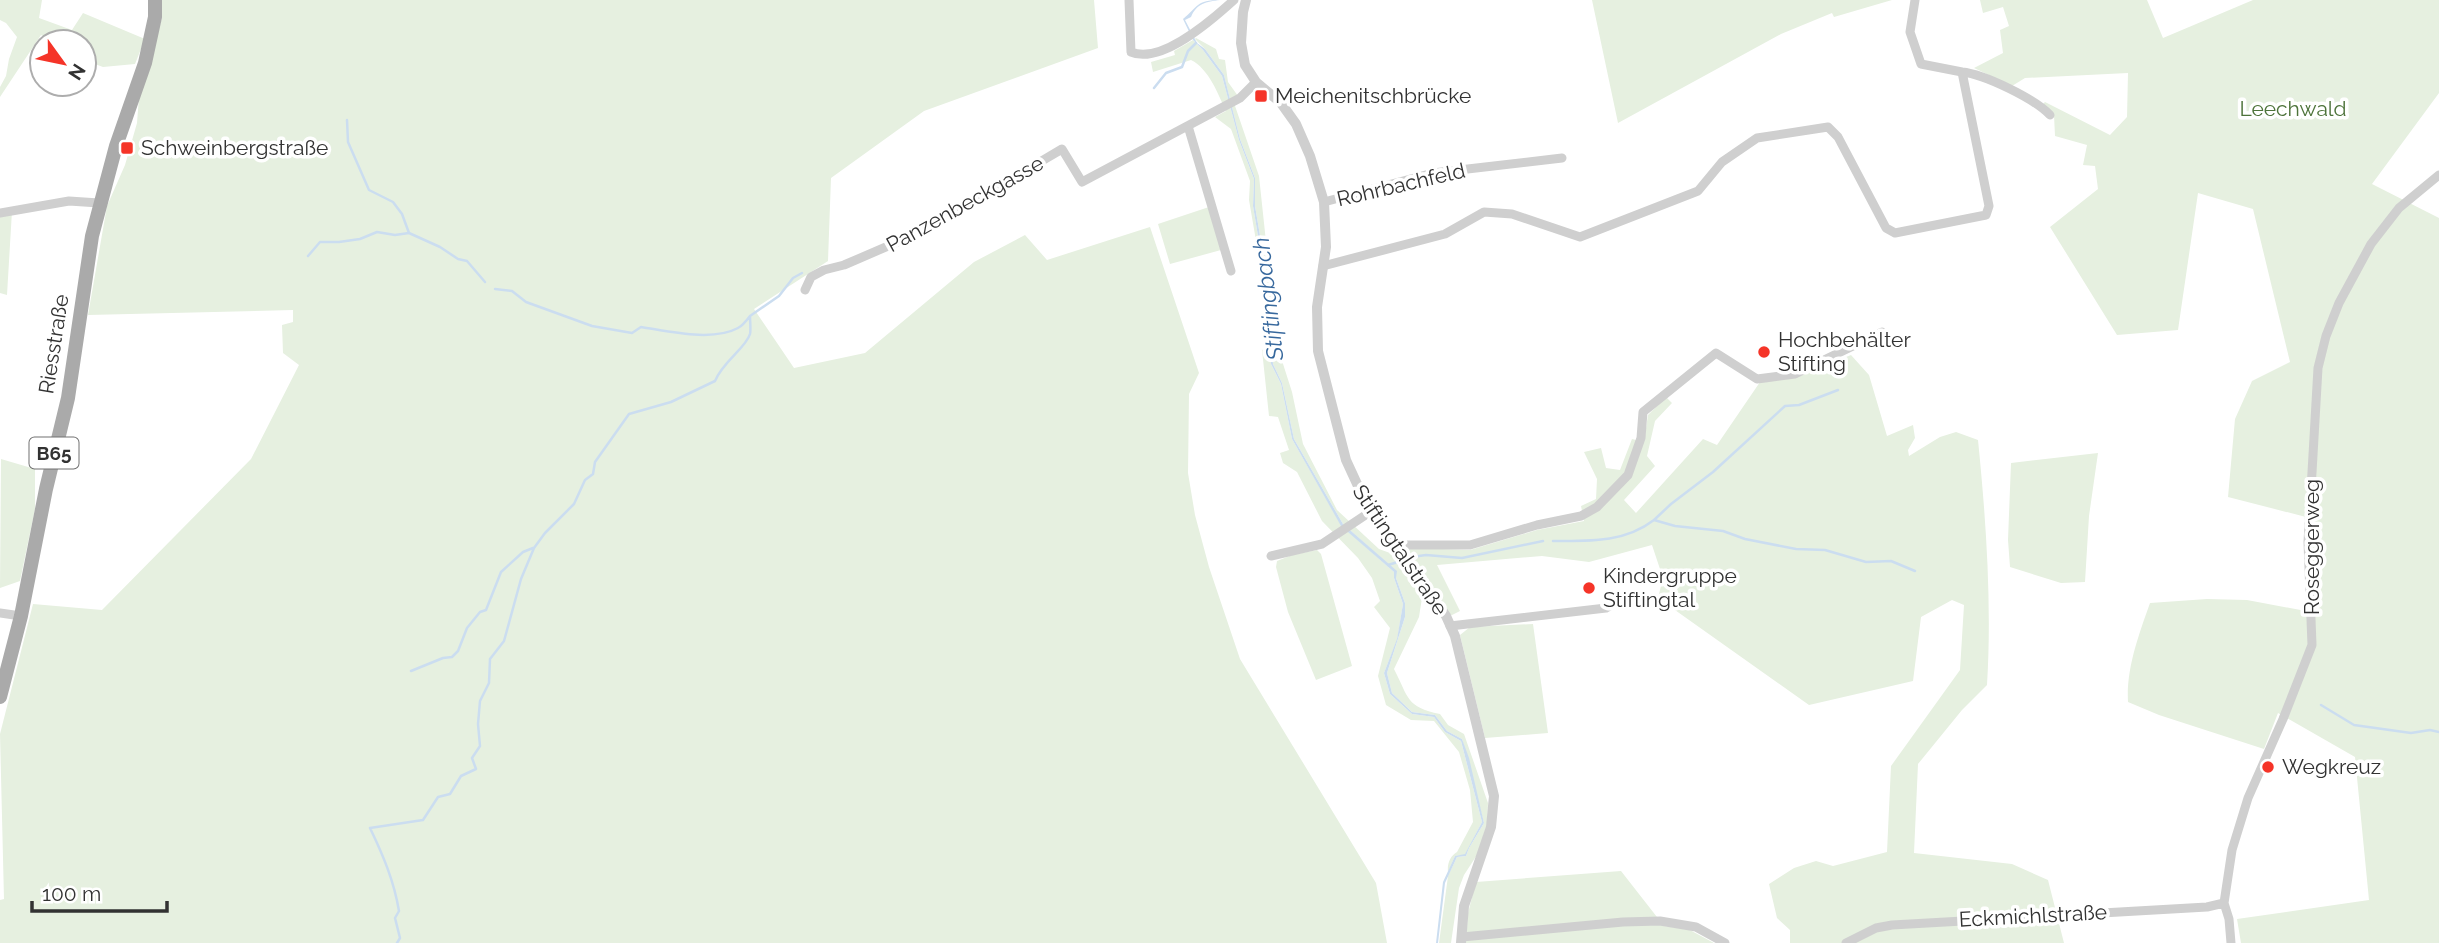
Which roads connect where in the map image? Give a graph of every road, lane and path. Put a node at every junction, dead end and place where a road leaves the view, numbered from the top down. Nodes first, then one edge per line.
1 (155, 0) edge
2 (1129, 0) edge
3 (1234, 0) edge
4 (1246, 0) edge
5 (1915, 0) edge
6 (1962, 72) junction
7 (1256, 82) junction
8 (2050, 115) dead end
9 (1188, 126) junction
10 (1562, 158) dead end
11 (2439, 175) edge
12 (1324, 202) junction
13 (99, 203) junction
14 (0, 213) edge
15 (1323, 266) junction
16 (1231, 271) dead end
17 (805, 290) dead end
18 (1882, 332) dead end
19 (1370, 512) junction
20 (1394, 545) junction
21 (1271, 556) dead end
22 (1618, 601) dead end
23 (0, 613) edge
24 (21, 616) junction
25 (1450, 626) junction
26 (0, 697) edge
27 (2224, 904) junction
28 (1462, 940) edge
29 (1724, 943) edge
30 (1846, 943) edge
31 (2231, 943) edge

1 - 13 main road, Riesstraße / B65
2 - 3 street
4 - 7 street, Stiftingtalstraße
5 - 6 street
6 - 8 street
6 - 15 street
7 - 9 street, Panzenbeckgasse
7 - 12 street, Stiftingtalstraße
9 - 16 street
9 - 17 street, Panzenbeckgasse
10 - 12 street, Rohrbachfeld
11 - 27 street, Roseggerweg
12 - 15 street, Stiftingtalstraße
13 - 14 street
13 - 24 main road, Riesstraße / B65
15 - 19 street, Stiftingtalstraße
18 - 20 street
19 - 20 street, Stiftingtalstraße
19 - 21 street
20 - 25 street, Stiftingtalstraße
22 - 25 street, Stiftingtalstraße
23 - 24 street
24 - 26 main road, Riesstraße / B65
25 - 28 street, Stiftingtalstraße
27 - 30 street, Eckmichlstraße
27 - 31 street, Roseggerweg
28 - 29 street

